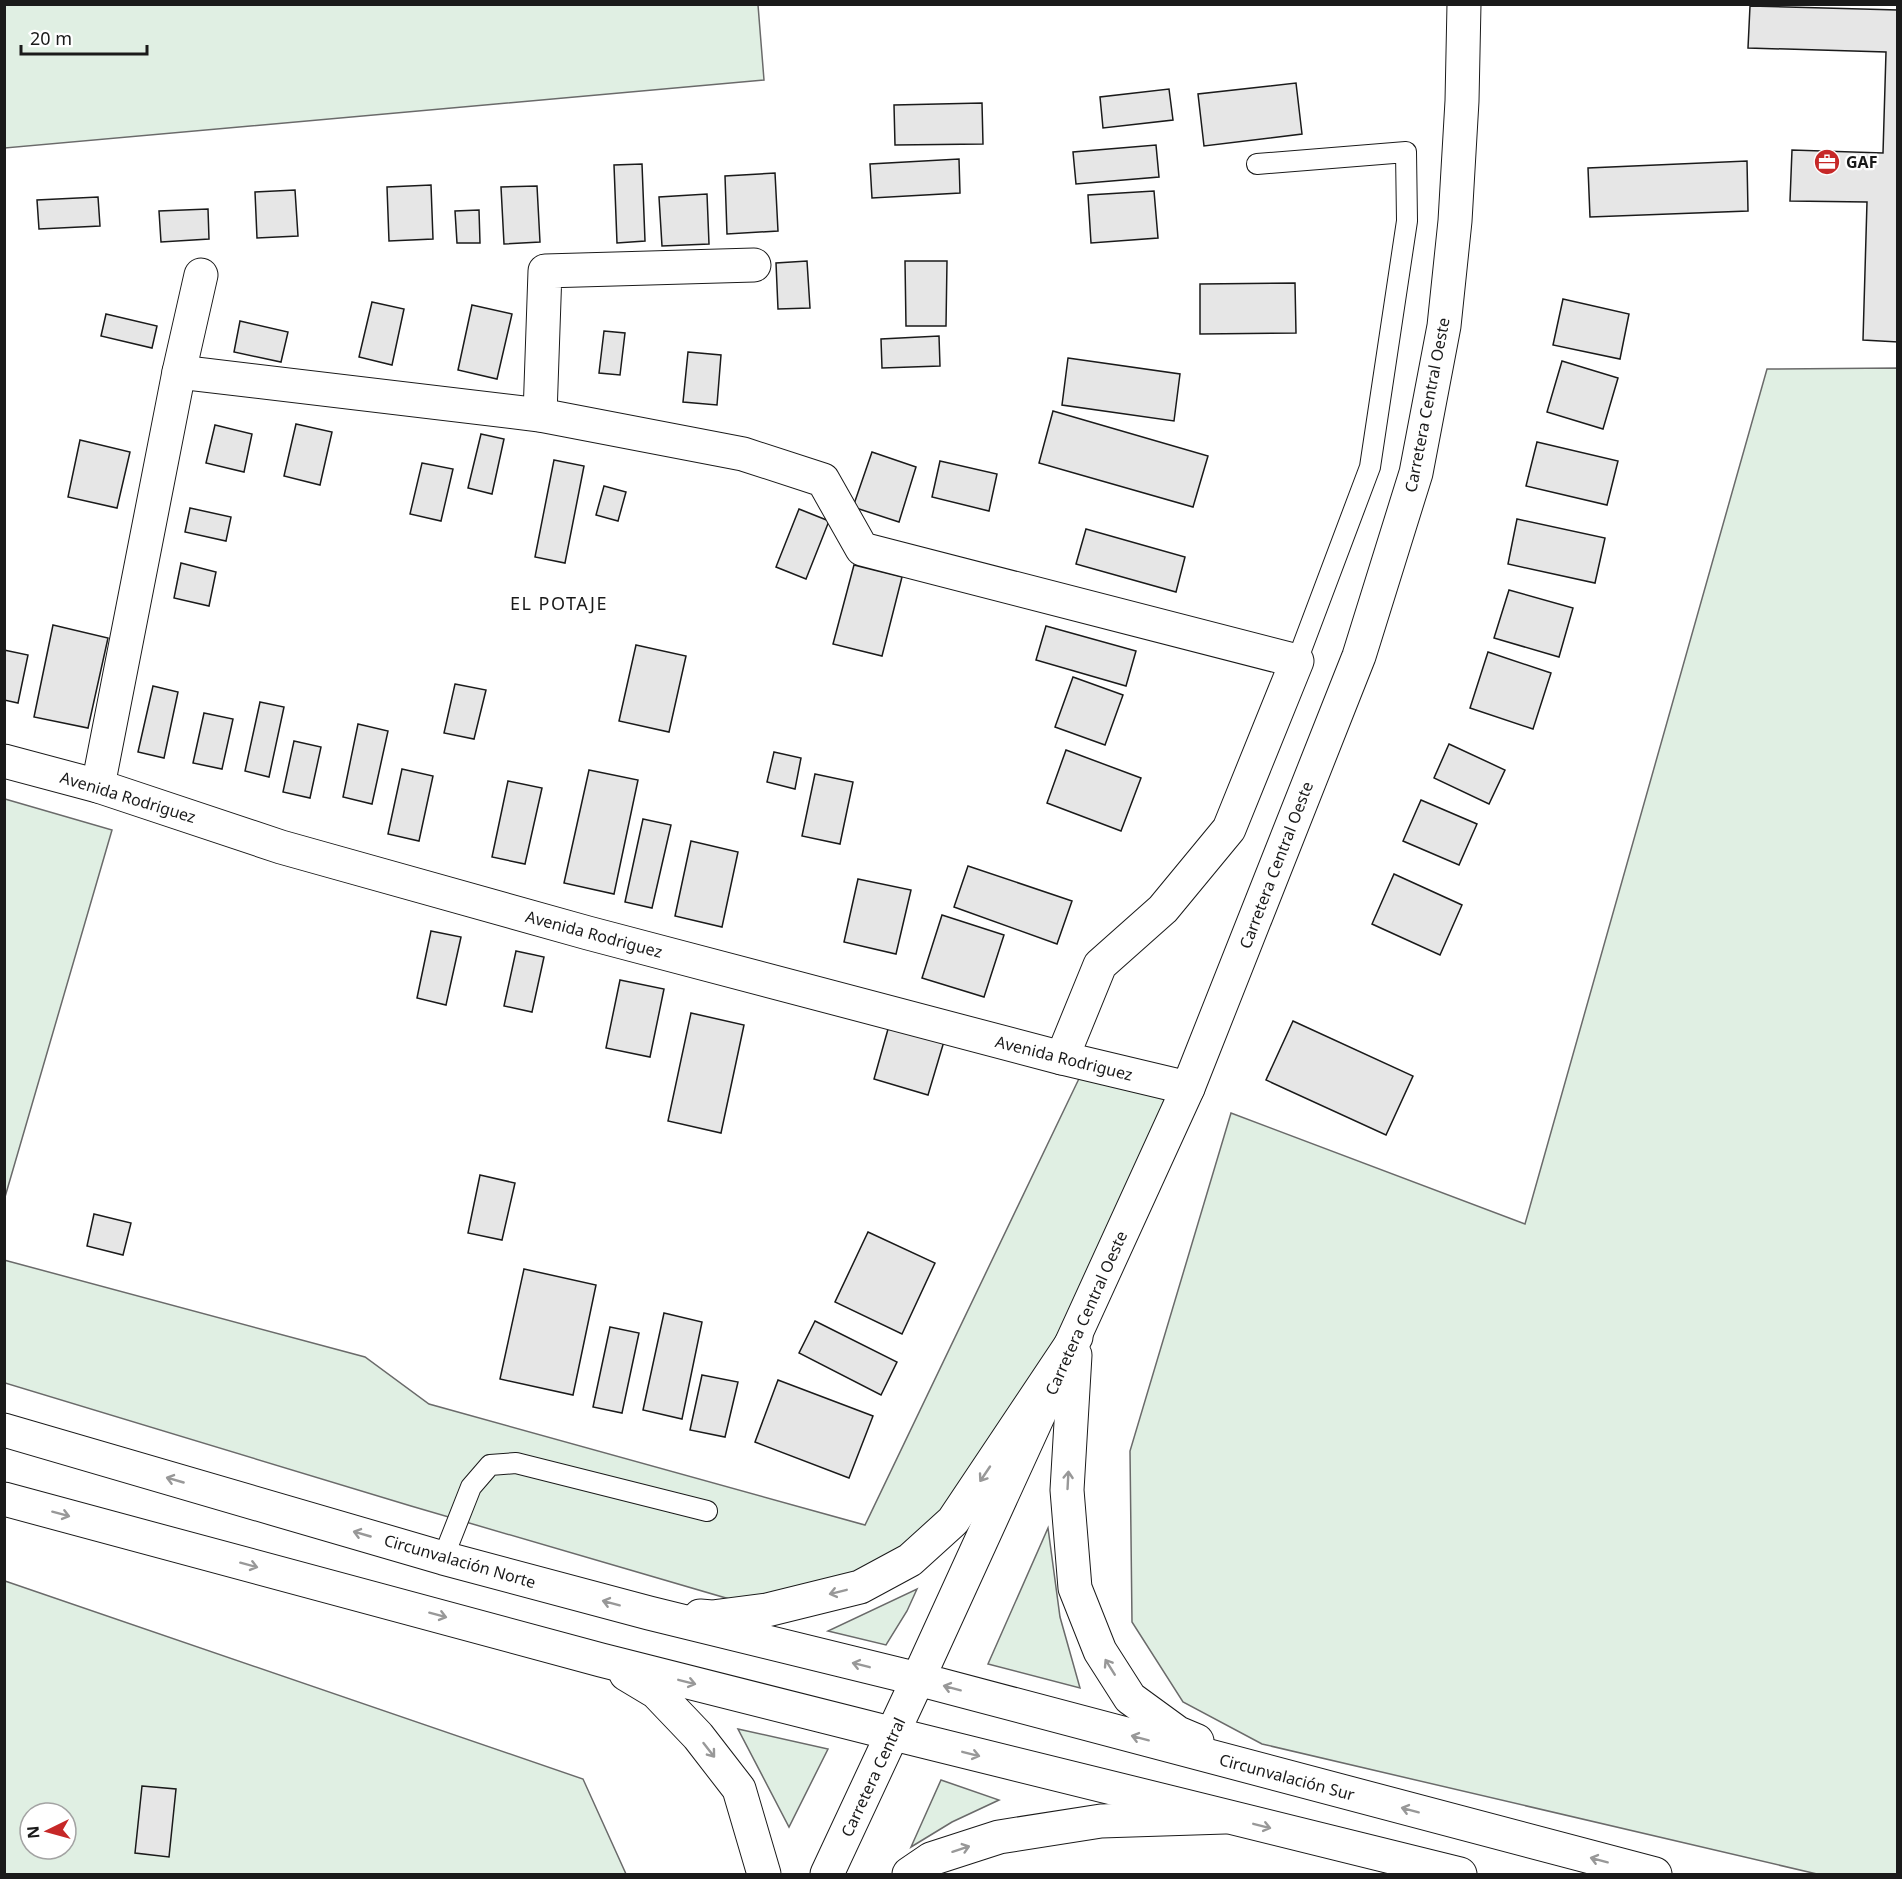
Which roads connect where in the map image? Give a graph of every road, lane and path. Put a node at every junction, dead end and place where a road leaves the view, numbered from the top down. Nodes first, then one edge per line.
1 (1464, 4) edge
2 (1257, 164) dead end
3 (754, 266) dead end
4 (201, 275) dead end
5 (179, 372) junction
6 (540, 415) junction
7 (1297, 661) junction
8 (4, 761) edge
9 (98, 786) junction
10 (1062, 1059) junction
11 (1188, 1088) junction
12 (1076, 1337) junction
13 (4, 1430) edge
14 (4, 1499) edge
15 (707, 1511) dead end
16 (442, 1558) junction
17 (649, 1613) junction
18 (601, 1660) junction
19 (918, 1679) junction
20 (894, 1734) junction
21 (1258, 1770) junction
22 (1225, 1817) junction
23 (764, 1875) edge
24 (827, 1875) edge
25 (909, 1875) edge
26 (1460, 1875) edge
27 (1655, 1875) edge

1 - 11 main road, Carretera Central Oeste
2 - 7 lane
3 - 6 main road
4 - 5 main road
5 - 6 main road
5 - 9 main road
6 - 7 main road
7 - 10 main road
8 - 9 main road, Avenida Rodriguez
9 - 10 main road, Avenida Rodriguez
10 - 11 main road, Avenida Rodriguez
11 - 12 main road, Carretera Central Oeste
12 -> 17 main road
12 - 19 main road, Carretera Central Oeste
21 -> 12 main road
16 -> 13 main road, Circunvalación Norte
14 -> 18 main road
15 - 16 lane
17 -> 16 main road, Circunvalación Norte
19 -> 17 main road, Circunvalación Norte
18 -> 20 main road
18 -> 23 main road
19 - 20 main road, Carretera Central
21 -> 19 main road, Circunvalación Sur
20 -> 22 main road
20 - 24 main road, Carretera Central
27 -> 21 main road, Circunvalación Sur
25 -> 22 main road
22 -> 26 main road

